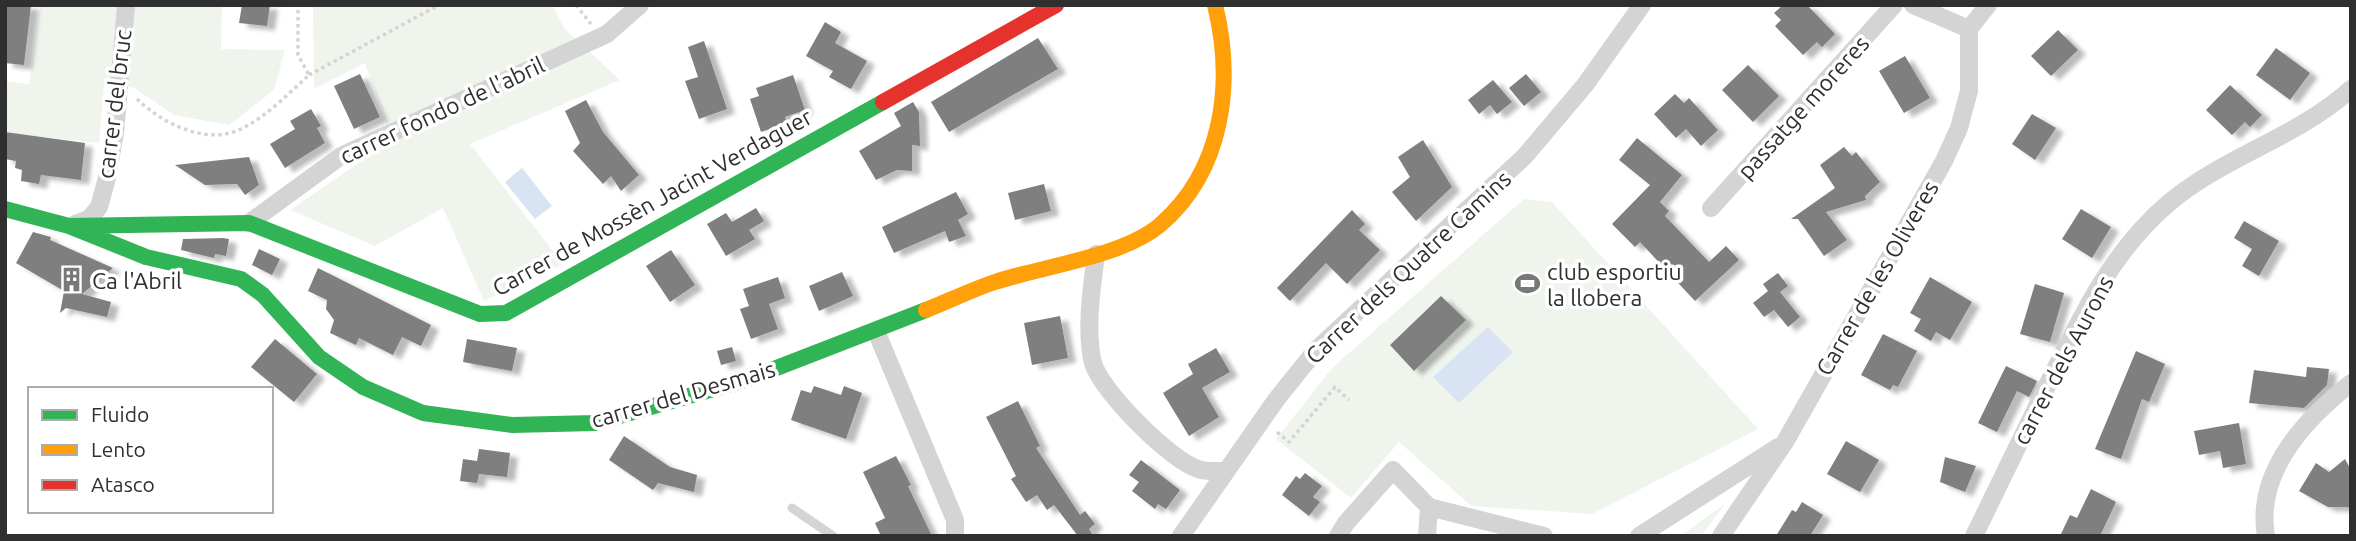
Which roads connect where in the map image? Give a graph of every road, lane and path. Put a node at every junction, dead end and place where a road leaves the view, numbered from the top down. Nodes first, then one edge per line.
1 (126, 5) edge
2 (298, 5) edge
3 (439, 5) edge
4 (640, 5) edge
5 (1056, 5) edge
6 (1215, 5) edge
7 (1642, 5) edge
8 (1894, 5) edge
9 (1913, 5) edge
10 (1988, 5) edge
11 (1969, 29) junction
12 (309, 75) junction
13 (118, 76) junction
14 (2351, 89) edge
15 (1712, 208) dead end
16 (5, 209) edge
17 (248, 223) junction
18 (69, 226) junction
19 (1096, 254) junction
20 (876, 331) junction
21 (2351, 383) edge
22 (1349, 400) dead end
23 (1262, 420) junction
24 (1785, 442) junction
25 (1225, 471) junction
26 (1429, 507) junction
27 (792, 508) dead end
28 (833, 536) edge
29 (955, 536) edge
30 (1181, 536) edge
31 (1338, 536) edge
32 (1427, 536) edge
33 (1544, 536) edge
34 (1639, 536) edge
35 (1721, 536) edge
36 (1974, 536) edge
37 (2266, 536) edge

1 - 13 street, carrer del bruc
2 - 12 path
3 - 12 path
4 - 17 street, carrer fondo de l'abril
5 - 17 street, Carrer de Mossèn Jacint Verdaguer
6 - 19 street
7 - 23 street, Carrer dels Quatre Camins
8 - 15 street, passatge moreres
9 - 11 street
10 - 11 street
11 - 24 street, Carrer de les Oliveres
12 - 13 path
13 - 18 street, carrer del bruc
14 - 36 street, carrer dels Aurons
16 - 18 street, Carrer de Mossèn Jacint Verdaguer
17 - 18 street, Carrer de Mossèn Jacint Verdaguer
18 - 20 street, carrer del Desmais
19 - 20 street
19 - 25 street
20 - 29 street
21 - 37 street
22 - 23 path
23 - 25 street, Carrer dels Quatre Camins
24 - 34 street
24 - 35 street, Carrer de les Oliveres
25 - 30 street, Carrer dels Quatre Camins
26 - 31 street
26 - 32 street
26 - 33 street
27 - 28 lane

